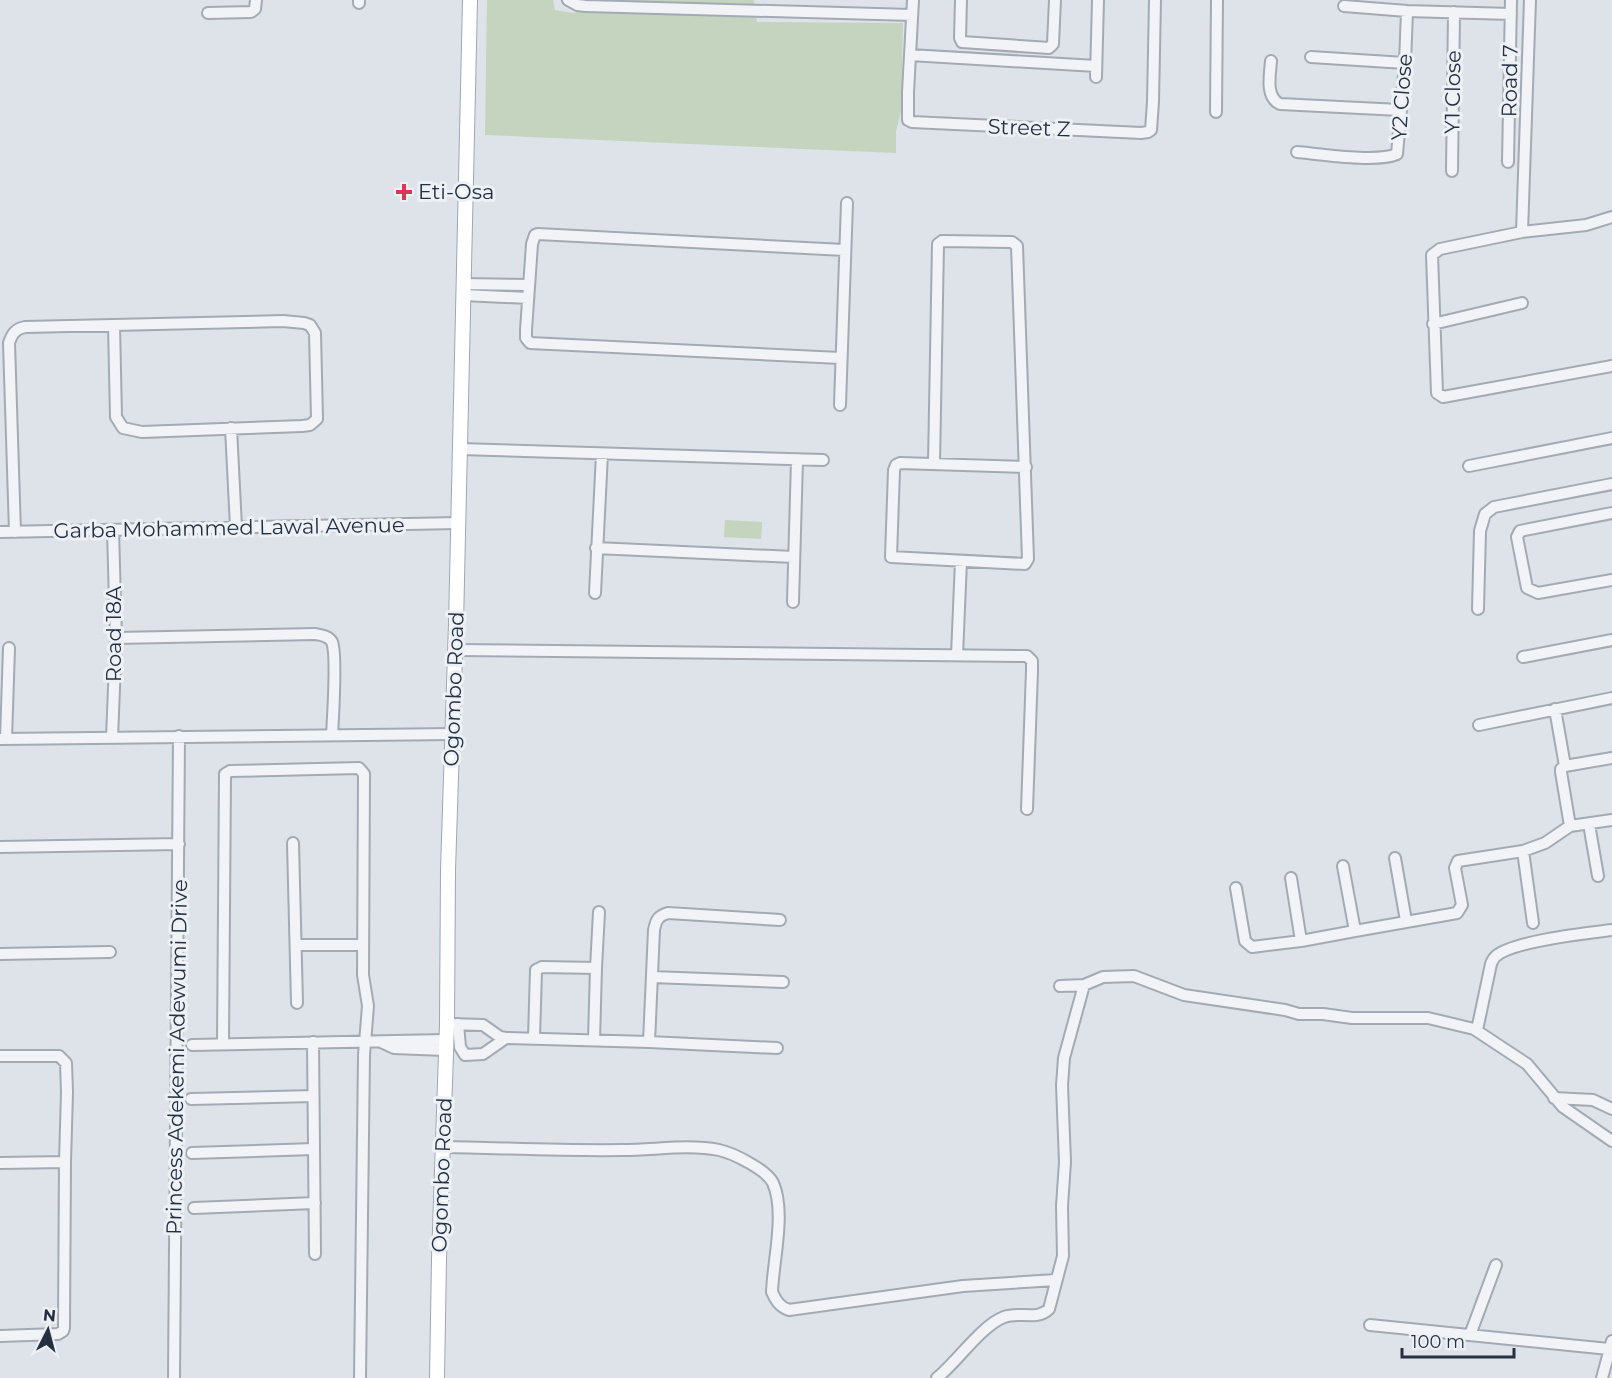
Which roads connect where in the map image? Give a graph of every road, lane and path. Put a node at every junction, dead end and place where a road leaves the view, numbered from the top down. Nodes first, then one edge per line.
1 (256, 0) edge
2 (470, 0) edge
3 (567, 0) edge
4 (765, 0) edge
5 (913, 0) edge
6 (961, 0) edge
7 (1055, 0) edge
8 (1098, 0) edge
9 (1155, 0) edge
10 (1217, 0) edge
11 (1511, 0) edge
12 (1530, 0) edge
13 (671, 5) edge
14 (1344, 6) dead end
15 (1407, 11) junction
16 (765, 12) junction
17 (1454, 12) junction
18 (208, 13) dead end
19 (1511, 14) junction
20 (912, 15) junction
21 (910, 55) junction
22 (1311, 57) dead end
23 (1271, 61) dead end
24 (1405, 63) junction
25 (1401, 110) junction
26 (1216, 112) dead end
27 (1297, 152) dead end
28 (1508, 162) dead end
29 (1452, 171) dead end
30 (847, 204) dead end
31 (1612, 217) edge
32 (1522, 232) junction
33 (844, 250) junction
34 (529, 285) junction
35 (463, 290) junction
36 (528, 298) junction
37 (1522, 303) dead end
38 (1433, 324) junction
39 (114, 325) junction
40 (840, 358) junction
41 (1612, 366) edge
42 (840, 405) dead end
43 (231, 428) junction
44 (1612, 438) edge
45 (460, 449) junction
46 (602, 454) junction
47 (797, 460) junction
48 (823, 460) dead end
49 (934, 464) junction
50 (1469, 466) dead end
51 (1026, 468) junction
52 (1612, 484) edge
53 (1612, 513) edge
54 (459, 523) junction
55 (236, 527) junction
56 (113, 530) junction
57 (0, 532) edge
58 (15, 532) junction
59 (596, 548) junction
60 (794, 557) junction
61 (961, 561) junction
62 (1612, 580) edge
63 (595, 593) dead end
64 (793, 602) dead end
65 (1478, 609) dead end
66 (116, 638) junction
67 (1612, 640) edge
68 (9, 648) dead end
69 (455, 651) junction
70 (957, 655) junction
71 (1523, 657) dead end
72 (1612, 699) edge
73 (1555, 709) junction
74 (1479, 725) dead end
75 (332, 735) junction
76 (453, 735) junction
77 (178, 736) junction
78 (112, 738) junction
79 (3, 739) edge
80 (1612, 758) edge
81 (1565, 766) junction
82 (1027, 809) dead end
83 (1612, 820) edge
84 (1589, 824) junction
85 (1570, 826) junction
86 (293, 843) dead end
87 (179, 844) junction
88 (0, 847) edge
89 (1524, 851) junction
90 (1395, 858) dead end
91 (1343, 866) dead end
92 (1598, 876) dead end
93 (1291, 878) dead end
94 (1236, 888) dead end
95 (599, 912) dead end
96 (780, 920) dead end
97 (1406, 921) junction
98 (1533, 923) dead end
99 (1612, 930) edge
100 (1355, 931) junction
101 (1301, 941) junction
102 (296, 945) junction
103 (363, 945) junction
104 (110, 952) dead end
105 (0, 954) edge
106 (596, 968) junction
107 (652, 977) junction
108 (783, 982) dead end
109 (1084, 985) junction
110 (1060, 986) dead end
111 (297, 1003) dead end
112 (452, 1024) junction
113 (1477, 1030) junction
114 (506, 1038) junction
115 (534, 1038) junction
116 (594, 1040) junction
117 (313, 1042) junction
118 (649, 1042) junction
119 (367, 1043) junction
120 (223, 1044) junction
121 (446, 1045) junction
122 (192, 1046) dead end
123 (777, 1048) dead end
124 (0, 1056) edge
125 (314, 1096) junction
126 (1554, 1098) junction
127 (191, 1099) dead end
128 (1612, 1109) edge
129 (1612, 1141) edge
130 (444, 1147) junction
131 (314, 1149) junction
132 (192, 1153) dead end
133 (65, 1162) junction
134 (0, 1163) edge
135 (315, 1203) junction
136 (194, 1208) dead end
137 (315, 1254) dead end
138 (1496, 1265) dead end
139 (1056, 1280) junction
140 (1370, 1325) dead end
141 (1470, 1335) junction
142 (0, 1336) edge
143 (1610, 1345) edge
144 (174, 1378) edge
145 (360, 1378) edge
146 (437, 1378) edge
147 (937, 1378) edge
148 (1602, 1378) edge

1 - 18 street
2 - 35 main road, Ogombo Road
3 - 13 street
4 - 16 street
5 - 20 street
6 - 7 street
8 - 21 street
9 - 21 street, Street Z
10 - 26 street
11 - 19 street, Road 7
12 - 32 street
13 - 16 street
14 - 15 street
15 - 17 street
15 - 24 street, Y2 Close
16 - 20 street
17 - 19 street
17 - 29 street, Y1 Close
19 - 28 street, Road 7
20 - 21 street
22 - 24 street
23 - 25 street
24 - 25 street, Y2 Close
25 - 27 street, Y2 Close
30 - 33 street
31 - 32 street
32 - 38 street
33 - 34 street
33 - 40 street
34 - 35 street
34 - 36 street
35 - 36 street
35 - 45 main road, Ogombo Road
36 - 40 street
37 - 38 street
38 - 41 street
39 - 43 street
39 - 43 street
39 - 58 street
40 - 42 street
43 - 55 street
44 - 50 street
45 - 46 street
45 - 54 main road, Ogombo Road
46 - 47 street
46 - 59 street
47 - 48 street
47 - 60 street
49 - 51 street
49 - 51 street
49 - 61 street
51 - 61 street
52 - 65 street
53 - 62 street
54 - 55 street, Garba Mohammed Lawal Avenue
54 - 69 main road, Ogombo Road
55 - 56 street, Garba Mohammed Lawal Avenue
56 - 58 street, Garba Mohammed Lawal Avenue
56 - 66 street, Road 18A
57 - 58 street, Garba Mohammed Lawal Avenue
59 - 60 street
59 - 63 street
60 - 64 street
61 - 70 street
66 - 75 street
66 - 78 street, Road 18A
67 - 71 street
68 - 79 street
69 - 70 street
69 - 76 main road, Ogombo Road
70 - 82 street
72 - 73 street
73 - 74 street
73 - 81 street
75 - 76 street
75 - 77 street
76 - 112 main road, Ogombo Road
77 - 78 street
77 - 87 street, Princess Adekemi Adewumi Drive
78 - 79 street
80 - 81 street
81 - 85 street
83 - 84 street
84 - 85 street
84 - 92 street
85 - 89 street
86 - 102 street
87 - 88 street
87 - 144 street, Princess Adekemi Adewumi Drive
89 - 97 street
89 - 98 street
90 - 97 street
91 - 100 street
93 - 101 street
94 - 101 street
95 - 106 street
96 - 107 street
97 - 100 street
99 - 113 street
100 - 101 street
102 - 103 street
102 - 111 street
103 - 119 street
103 - 120 street
104 - 105 street
106 - 115 street
106 - 116 street
107 - 108 street
107 - 118 street
109 - 110 street
109 - 113 street
109 - 139 street
112 - 114 street
112 - 114 street
112 - 121 main road, Ogombo Road
113 - 126 street
114 - 115 street
115 - 116 street
116 - 118 street
117 - 119 street
117 - 120 street
117 - 125 street
118 - 123 street
119 - 121 street
119 - 145 street
120 - 122 street
121 - 130 main road, Ogombo Road
124 - 133 street
125 - 127 street
125 - 131 street
126 - 128 street
126 - 129 street
130 - 139 street
130 - 146 main road, Ogombo Road
131 - 132 street
131 - 135 street
133 - 134 street
133 - 142 street
135 - 136 street
135 - 137 street
138 - 141 street
139 - 147 street
140 - 141 street
141 - 143 street
143 - 148 street

